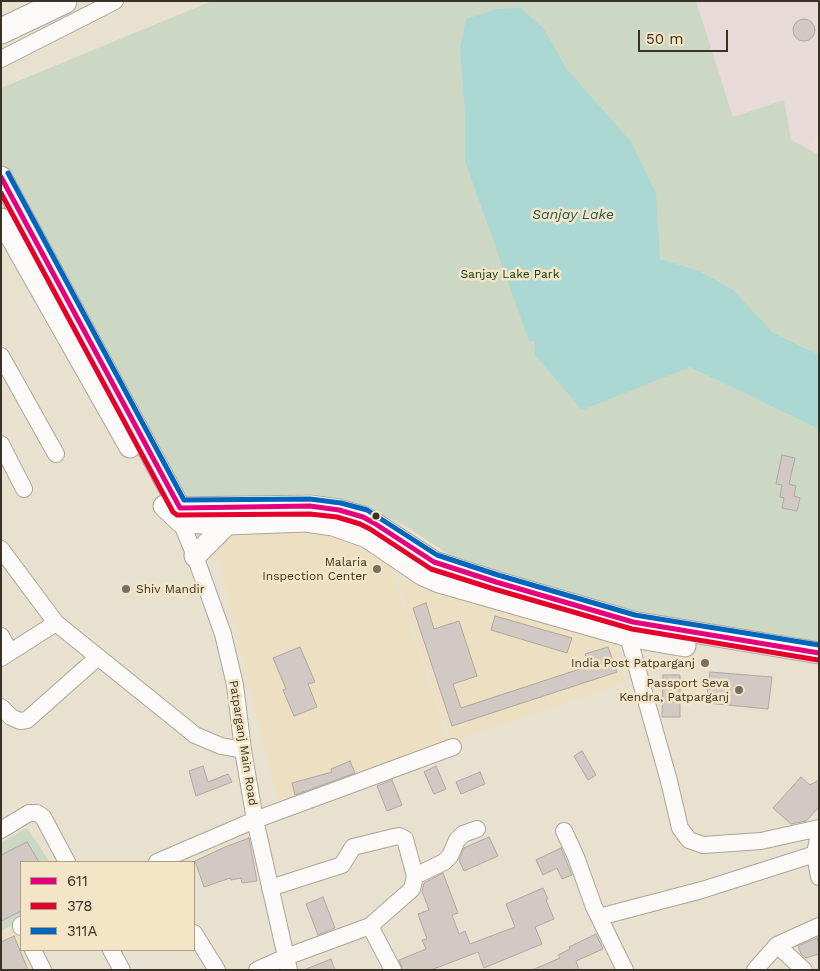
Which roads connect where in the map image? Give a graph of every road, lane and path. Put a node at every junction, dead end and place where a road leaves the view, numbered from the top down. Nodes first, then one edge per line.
1 (64, 1) edge
2 (115, 1) edge
3 (1, 31) edge
4 (1, 59) edge
5 (1, 177) edge
6 (1, 219) edge
7 (1, 356) edge
8 (1, 444) edge
9 (56, 454) dead end
10 (24, 489) dead end
11 (180, 515) junction
12 (227, 524) junction
13 (1, 549) edge
14 (195, 556) junction
15 (56, 623) junction
16 (1, 636) edge
17 (628, 636) junction
18 (819, 653) edge
19 (6, 655) edge
20 (98, 657) junction
21 (819, 668) edge
22 (1, 706) edge
23 (453, 748) dead end
24 (243, 750) junction
25 (255, 820) junction
26 (819, 828) edge
27 (477, 829) dead end
28 (1, 830) edge
29 (564, 832) dead end
30 (819, 833) edge
31 (814, 854) junction
32 (66, 861) edge
33 (159, 861) edge
34 (415, 876) junction
35 (819, 877) edge
36 (270, 888) junction
37 (599, 917) junction
38 (370, 926) junction
39 (819, 926) edge
40 (195, 935) edge
41 (777, 945) junction
42 (34, 951) edge
43 (112, 951) edge
44 (287, 963) edge
45 (43, 970) edge
46 (122, 970) edge
47 (216, 970) edge
48 (257, 970) edge
49 (393, 970) edge
50 (624, 970) edge
51 (755, 970) edge
52 (804, 970) edge

1 - 3 highway
2 - 4 street
5 - 11 main road
6 - 11 main road
7 - 9 street
8 - 10 street
11 - 12 main road
11 - 14 street, Patparganj Main Road
11 - 18 main road
12 - 14 main road
12 - 17 main road
13 - 15 street
14 - 24 street, Patparganj Main Road
15 - 19 street
15 - 20 street
16 - 19 street
17 - 21 main road
17 - 26 street
20 - 22 street
20 - 24 street
23 - 25 street
24 - 25 street, Patparganj Main Road
25 - 33 street
25 - 36 street, Patparganj Main Road
27 - 34 street
28 - 32 street
29 - 37 street
30 - 31 street
31 - 35 street
31 - 37 street
34 - 36 street
34 - 38 street
36 - 44 street, Patparganj Main Road
37 - 50 street
38 - 44 street
38 - 49 street
39 - 41 street
40 - 47 street
41 - 51 street
41 - 52 street
42 - 45 street
43 - 46 street
44 - 48 street

